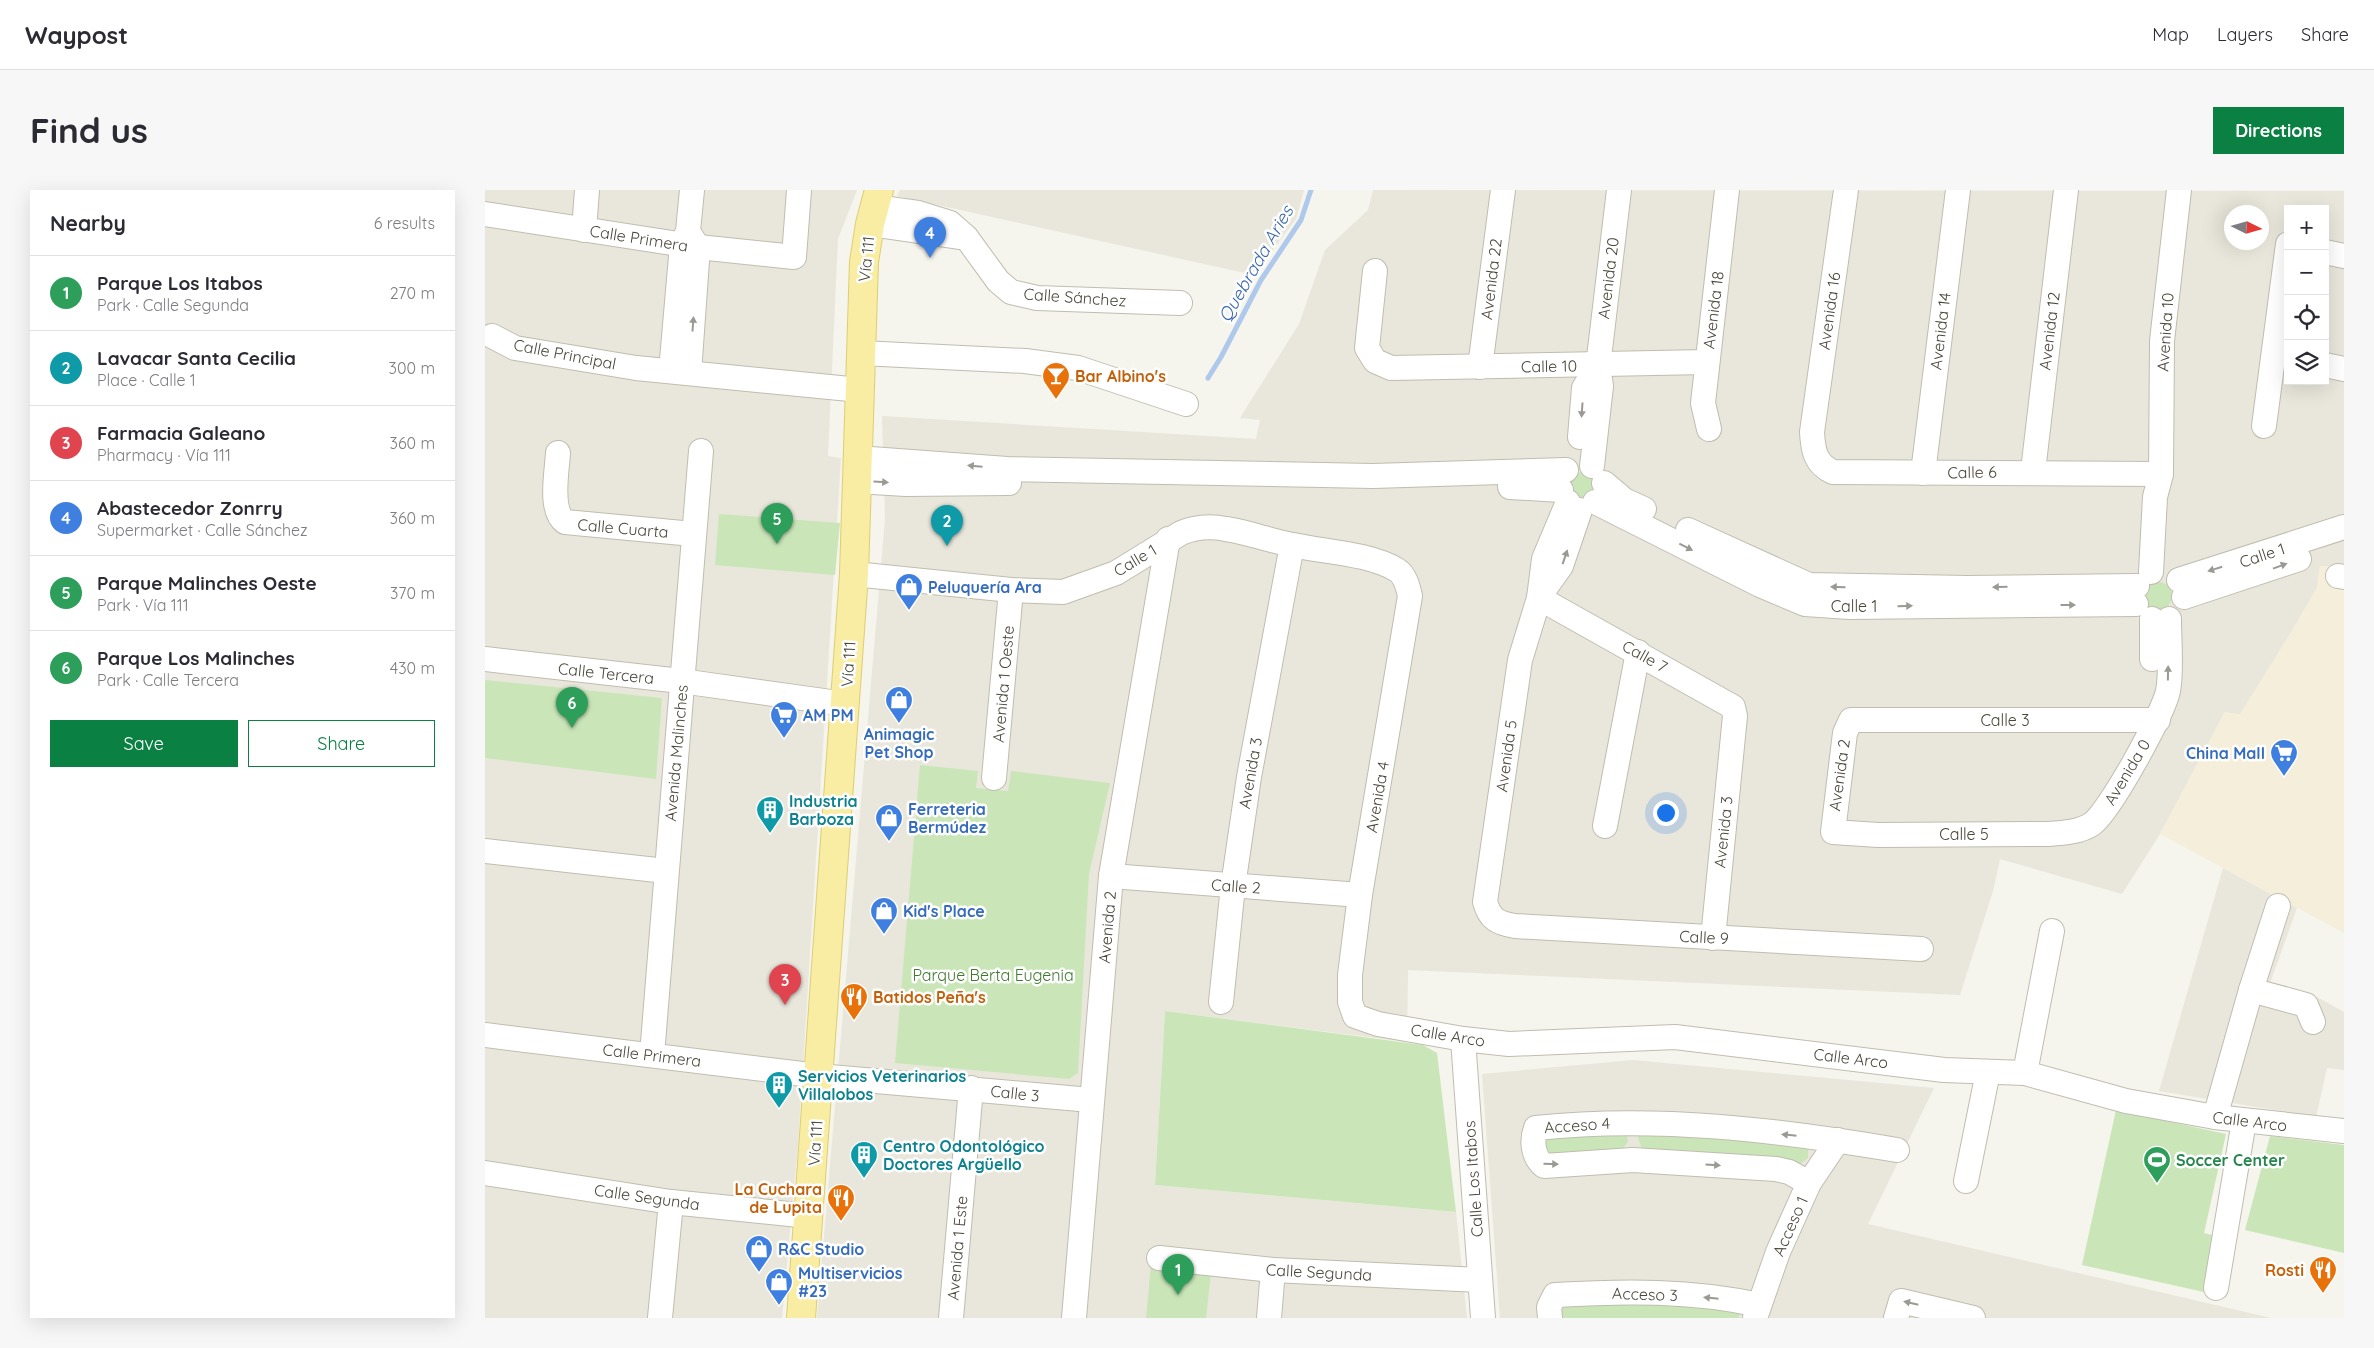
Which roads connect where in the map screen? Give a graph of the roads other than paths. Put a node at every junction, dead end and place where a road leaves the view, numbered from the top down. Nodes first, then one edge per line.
1 (587, 190) edge
2 (692, 190) edge
3 (799, 190) edge
4 (1503, 190) edge
5 (1619, 190) edge
6 (1727, 190) edge
7 (1846, 190) edge
8 (1958, 190) edge
9 (2066, 190) edge
10 (2179, 190) edge
11 (875, 207) edge
12 (485, 214) edge
13 (584, 230) junction
14 (689, 241) junction
15 (2287, 250) edge
16 (2329, 253) edge
17 (2344, 256) edge
18 (1375, 271) dead end
19 (1180, 303) dead end
20 (2281, 354) edge
21 (1707, 362) junction
22 (681, 364) junction
23 (2329, 365) edge
24 (1598, 366) junction
25 (1480, 367) junction
26 (2344, 369) edge
27 (860, 373) junction
28 (1186, 404) dead end
29 (2264, 426) dead end
30 (1709, 429) dead end
31 (1811, 432) joint
32 (701, 451) dead end
33 (558, 453) dead end
34 (857, 469) junction
35 (2033, 471) junction
36 (1923, 473) junction
37 (2161, 474) junction
38 (1581, 486) junction
39 (693, 534) junction
40 (2336, 538) edge
41 (1168, 539) junction
42 (1291, 545) junction
43 (854, 574) junction
44 (1764, 576) junction
45 (1405, 579) joint
46 (1011, 590) junction
47 (2159, 594) junction
48 (1539, 598) junction
49 (1638, 652) junction
50 (485, 659) edge
51 (681, 681) junction
52 (845, 704) junction
53 (1851, 720) joint
54 (2158, 720) junction
55 (1734, 726) joint
56 (994, 778) dead end
57 (2093, 823) joint
58 (1605, 826) dead end
59 (1833, 832) joint
60 (485, 851) edge
61 (666, 871) junction
62 (1111, 876) junction
63 (1233, 886) junction
64 (1360, 895) junction
65 (2278, 906) dead end
66 (1489, 916) joint
67 (2052, 931) dead end
68 (1713, 938) junction
69 (1921, 949) dead end
70 (2251, 990) junction
71 (1221, 1002) dead end
72 (1355, 1016) joint
73 (2313, 1022) dead end
74 (485, 1035) edge
75 (1463, 1039) junction
76 (652, 1055) junction
77 (1988, 1072) junction
78 (2025, 1073) junction
79 (819, 1076) junction
80 (971, 1088) junction
81 (1091, 1100) junction
82 (2215, 1117) junction
83 (2244, 1121) junction
84 (1635, 1122) junction
85 (2344, 1131) edge
86 (1838, 1140) junction
87 (1897, 1150) dead end
88 (1633, 1160) junction
89 (485, 1173) edge
90 (1965, 1181) dead end
91 (1809, 1183) junction
92 (671, 1202) junction
93 (809, 1216) junction
94 (1159, 1258) dead end
95 (1273, 1270) junction
96 (1480, 1280) junction
97 (2215, 1288) dead end
98 (1757, 1312) edge
99 (805, 1317) edge
100 (660, 1318) edge
101 (951, 1318) edge
102 (1074, 1318) edge
103 (1269, 1318) edge
104 (1483, 1318) edge
105 (1550, 1318) edge
106 (1896, 1318) edge
107 (1973, 1318) edge

1 - 13 street
2 - 14 street
3 - 14 street, Calle Primera
4 - 25 street, Avenida 22
5 - 24 street, Avenida 20
6 - 21 street, Avenida 18
7 - 31 street, Avenida 16
8 - 36 street, Avenida 14
9 - 35 street, Avenida 12
10 - 37 street, Avenida 10
11 - 19 street, Calle Sánchez
11 - 27 main road, Vía 111
12 - 13 street, Calle Primera
13 - 14 street, Calle Primera
14 - 22 street
15 - 20 street
16 - 17 street
18 - 25 street, Calle 10
20 - 29 street
21 - 24 street, Calle 10
21 - 30 street, Avenida 18
22 - 22 street, Calle Principal
22 - 27 street, Calle Principal
23 - 26 street
24 - 25 street, Calle 10
24 - 38 street, Avenida 20
27 - 28 street, Calle Principal
27 - 34 main road, Vía 111
31 - 36 street, Calle 6
32 - 39 street, Avenida Malinches
33 - 39 street, Calle Cuarta
34 - 38 street
34 - 43 main road, Vía 111
35 - 36 street, Calle 6
35 - 37 street, Calle 6
37 - 47 street, Avenida 10
38 -> 44 street, Calle 1
38 - 44 street, Calle 1
38 - 48 street, Avenida 5
39 - 51 street, Avenida Malinches
40 - 47 street, Calle 1
41 - 42 street, Calle 1
41 - 46 street, Calle 1
41 - 62 street, Avenida 2
42 - 45 street, Calle 1
42 - 63 street, Avenida 3
43 - 46 street, Calle 1
43 - 52 main road, Vía 111
44 - 47 street, Calle 1
45 - 64 street, Avenida 4
46 - 56 street, Avenida 1 Oeste
47 - 54 street, Avenida 0
48 - 49 street, Calle 7
48 - 66 street, Avenida 5
49 - 55 street, Calle 7
49 - 58 street
50 - 51 street, Calle Tercera
51 - 52 street, Calle Tercera
51 - 61 street, Avenida Malinches
52 - 79 main road, Vía 111
53 - 54 street, Calle 3
53 - 59 street, Avenida 2
54 - 57 street, Avenida 0
55 - 68 street, Avenida 3
57 - 59 street, Calle 5
60 - 61 street
61 - 76 street, Avenida Malinches
62 - 63 street, Calle 2
62 - 81 street, Avenida 2
63 - 64 street, Calle 2
63 - 71 street, Avenida 3
64 - 72 street, Avenida 4
65 - 70 street
66 - 68 street, Calle 9
67 - 78 street
68 - 69 street, Calle 9
70 - 73 street
70 - 82 street
72 - 75 street, Calle Arco
74 - 76 street, Calle Primera
75 - 77 street, Calle Arco
75 - 96 street, Calle Los Itabos
76 - 79 street, Calle Primera
77 - 78 street, Calle Arco
77 - 90 street
78 - 82 street, Calle Arco
79 - 80 street, Calle 3
79 - 93 main road, Vía 111
80 - 81 street, Calle 3
80 - 101 street, Avenida 1 Este
81 - 102 street, Avenida 2
82 - 83 street, Calle Arco
83 - 85 street, Calle Arco
83 - 97 street
86 -> 84 street, Acceso 4
84 - 88 street
84 -> 88 street, Acceso 4
86 - 87 street, Acceso 4
86 - 91 street, Acceso 1
88 -> 91 street, Acceso 4
89 - 92 street, Calle Segunda
91 - 98 street, Acceso 1
92 - 93 street, Calle Segunda
92 - 100 street
93 - 99 main road, Vía 111
94 - 95 street, Calle Segunda
95 - 96 street, Calle Segunda
95 - 103 street
96 - 104 street, Calle Los Itabos
98 -> 105 street, Acceso 3
107 -> 106 street

